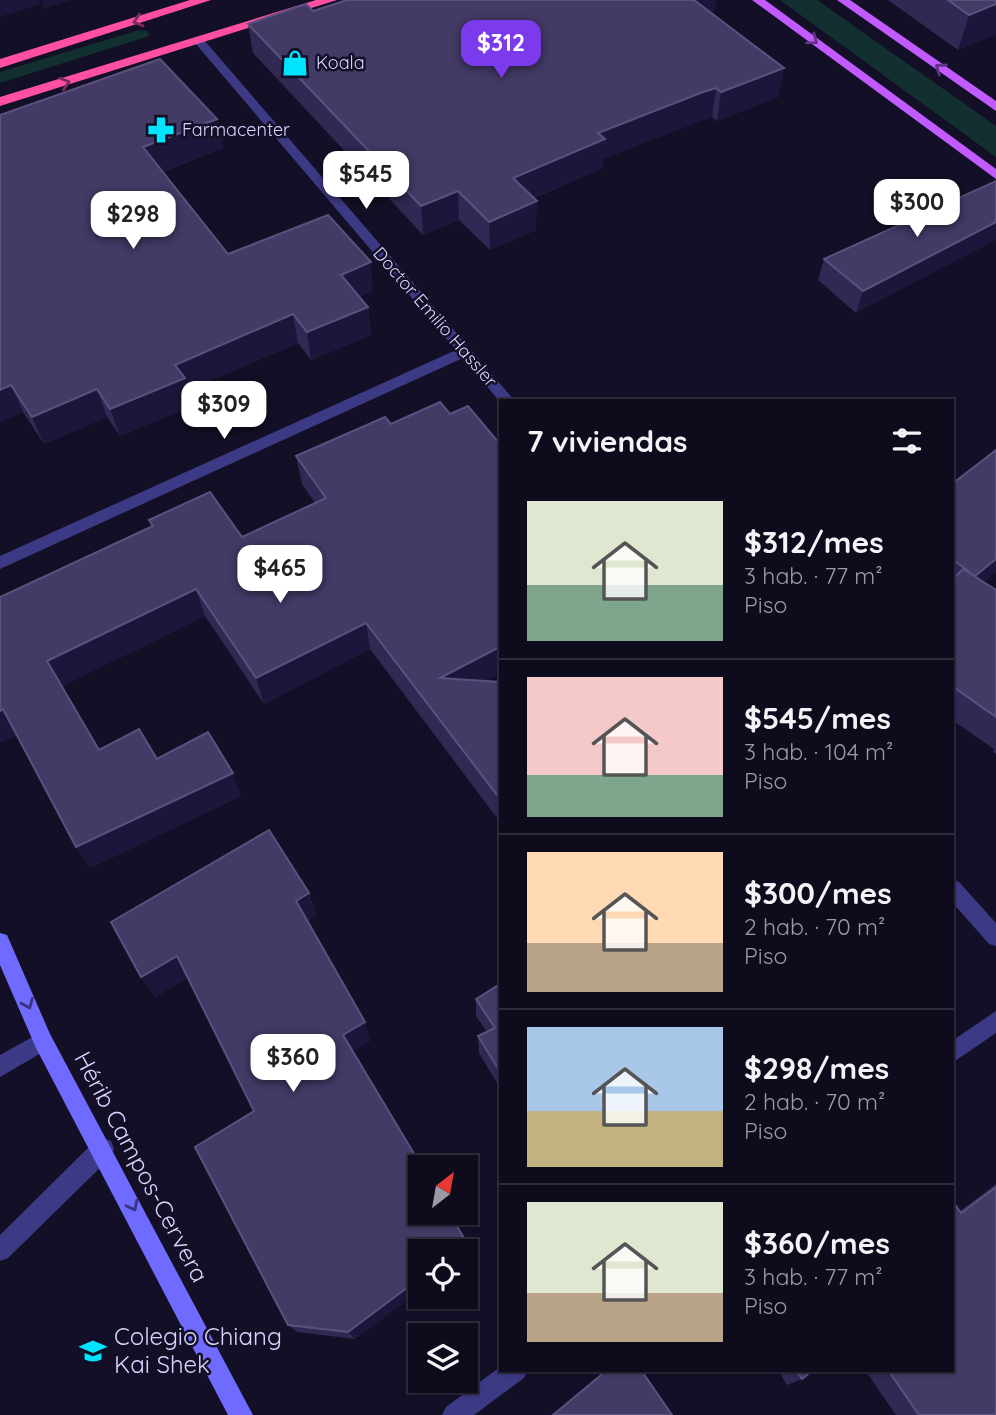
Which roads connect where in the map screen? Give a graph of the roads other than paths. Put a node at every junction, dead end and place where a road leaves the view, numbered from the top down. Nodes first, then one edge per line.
1 (203, 0) edge
2 (330, 0) edge
3 (758, 0) edge
4 (843, 0) edge
5 (200, 42) junction
6 (0, 64) edge
7 (0, 102) edge
8 (996, 107) edge
9 (996, 175) edge
10 (464, 352) junction
11 (506, 399) edge
12 (0, 563) edge
13 (954, 890) edge
14 (996, 937) edge
15 (0, 942) edge
16 (996, 1021) edge
17 (43, 1041) junction
18 (954, 1052) edge
19 (0, 1067) edge
20 (103, 1149) junction
21 (0, 1250) edge
22 (513, 1372) edge
23 (241, 1415) edge
24 (454, 1415) edge

1 -> 6 highway
2 - 5 highway
3 -> 9 main road
8 -> 4 main road
7 -> 5 highway
5 - 10 street, Doctor Emilio Hassler
10 - 11 street, Doctor Emilio Hassler
10 - 12 street
13 - 14 street
15 -> 17 main road, Hérib Campos-Cervera
16 - 18 street
17 - 19 street
17 - 20 main road, Hérib Campos-Cervera
20 - 21 street
20 -> 23 main road, Hérib Campos-Cervera
22 - 24 street

